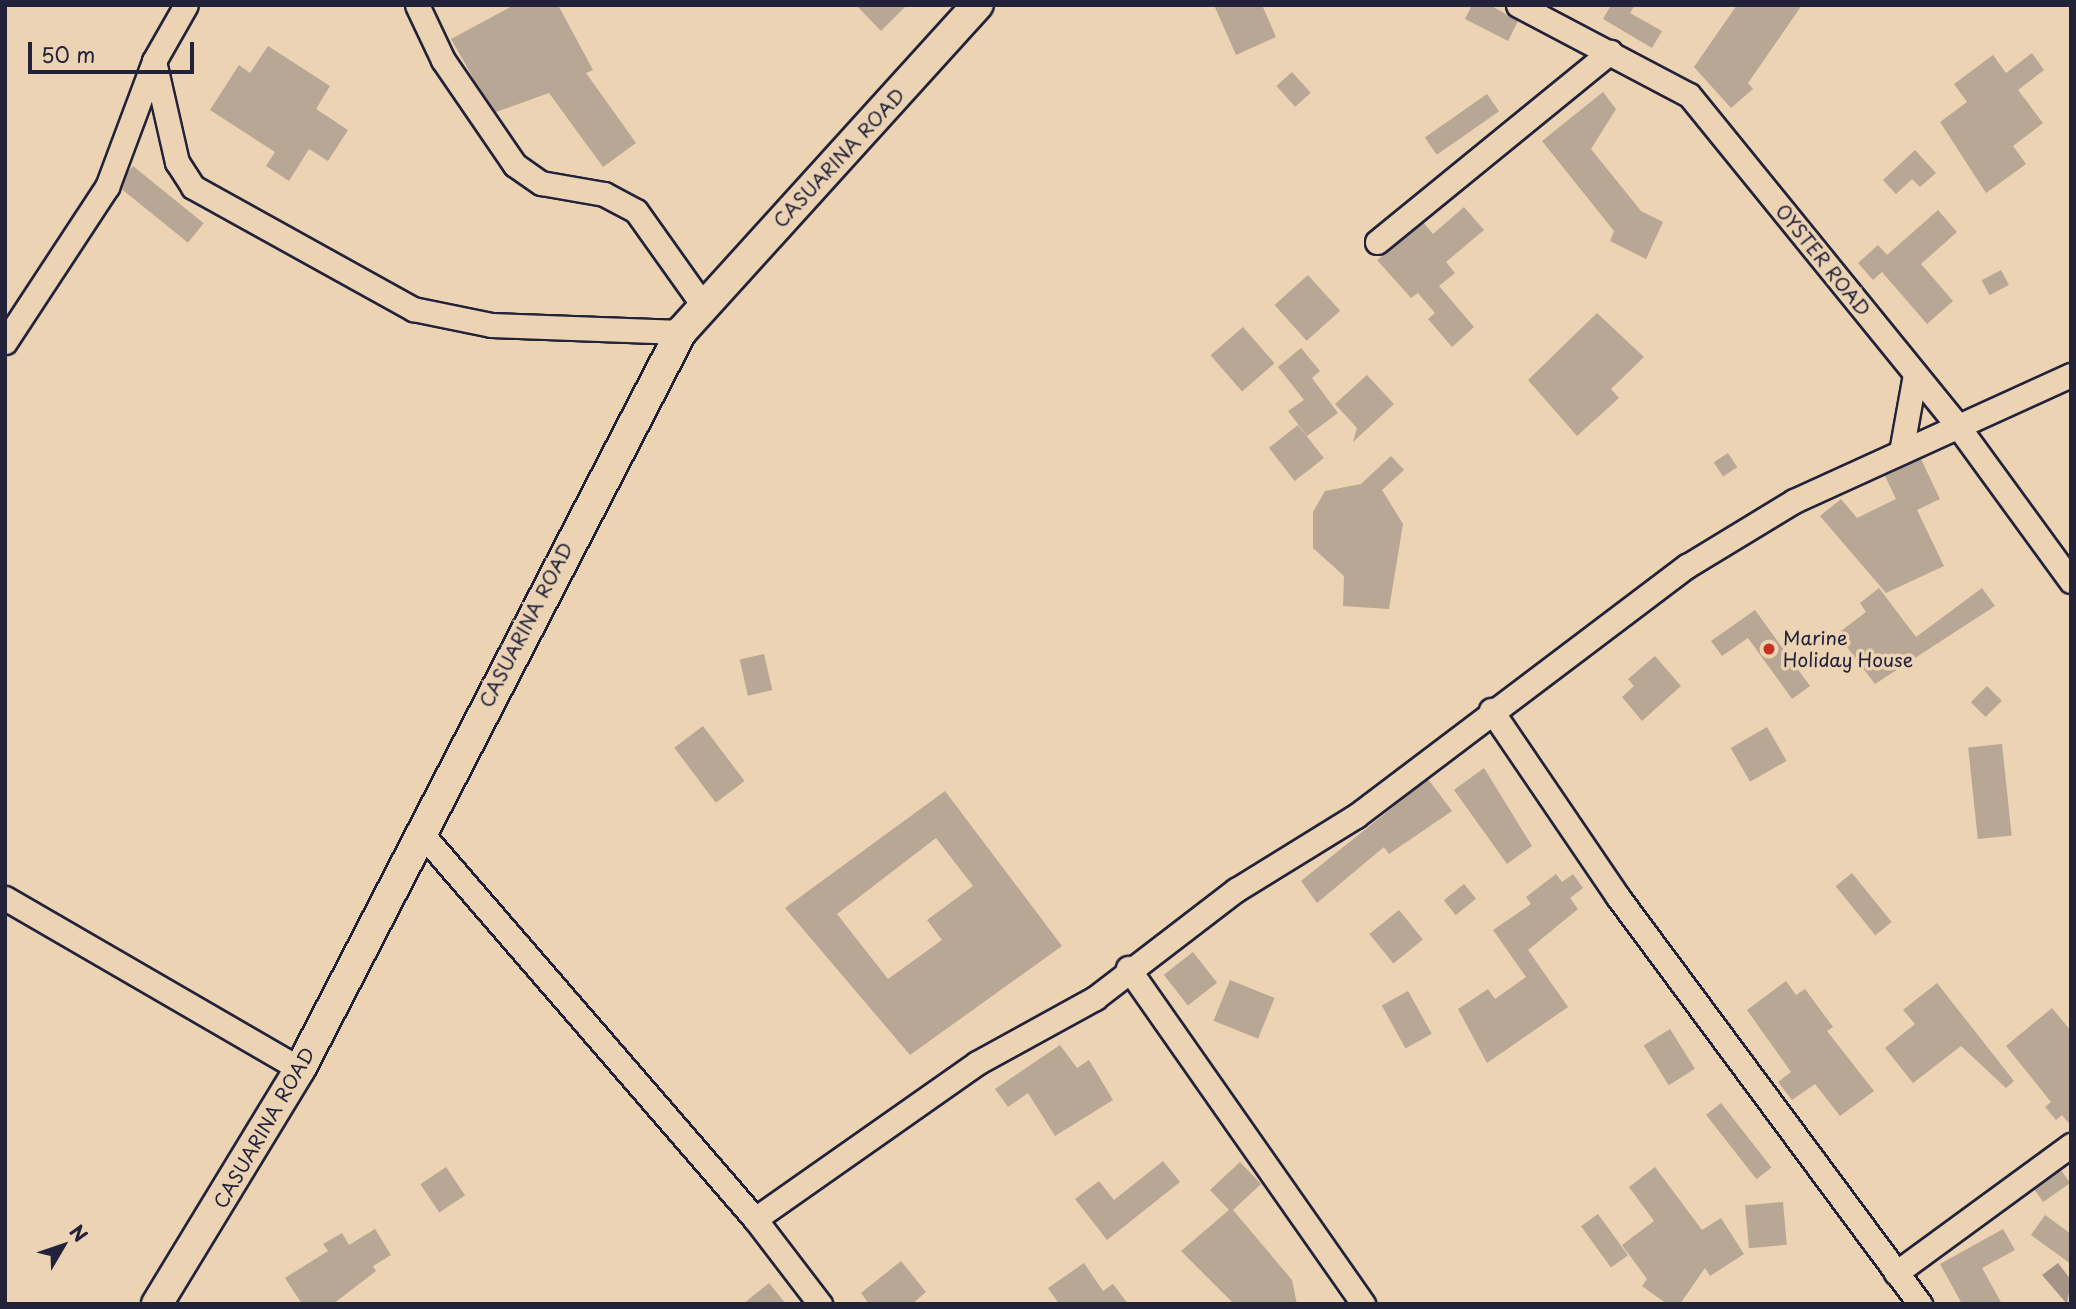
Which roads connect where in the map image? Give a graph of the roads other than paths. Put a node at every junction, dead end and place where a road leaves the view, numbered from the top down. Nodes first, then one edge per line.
1 (186, 5) edge
2 (417, 5) edge
3 (978, 5) edge
4 (1518, 5) edge
5 (1610, 52) junction
6 (154, 61) junction
7 (1377, 242) dead end
8 (702, 304) junction
9 (681, 332) junction
10 (5, 342) edge
11 (1915, 374) junction
12 (2071, 375) edge
13 (1960, 429) junction
14 (1901, 452) junction
15 (2071, 581) edge
16 (1491, 710) junction
17 (422, 834) junction
18 (5, 898) edge
19 (1128, 968) junction
20 (300, 1069) junction
21 (2071, 1145) edge
22 (754, 1219) junction
23 (1896, 1273) junction
24 (156, 1304) edge
25 (820, 1304) edge
26 (1363, 1304) edge
27 (1920, 1304) edge

1 - 6 street
2 - 8 street
3 - 8 street, CASUARINA ROAD
4 - 5 street, OYSTER ROAD
5 - 7 street
5 - 11 street, OYSTER ROAD
6 - 9 street
6 - 10 street
8 - 9 street, CASUARINA ROAD
9 - 17 street, CASUARINA ROAD
11 - 13 street, OYSTER ROAD
11 - 14 street
12 - 13 street
13 - 14 street
13 - 15 street, OYSTER ROAD
14 - 16 street
16 - 19 street
16 - 23 street
17 - 20 street, CASUARINA ROAD
17 - 22 street
18 - 20 street
19 - 22 street
19 - 26 street
20 - 24 street, CASUARINA ROAD
21 - 23 street
22 - 25 street
23 - 27 street

